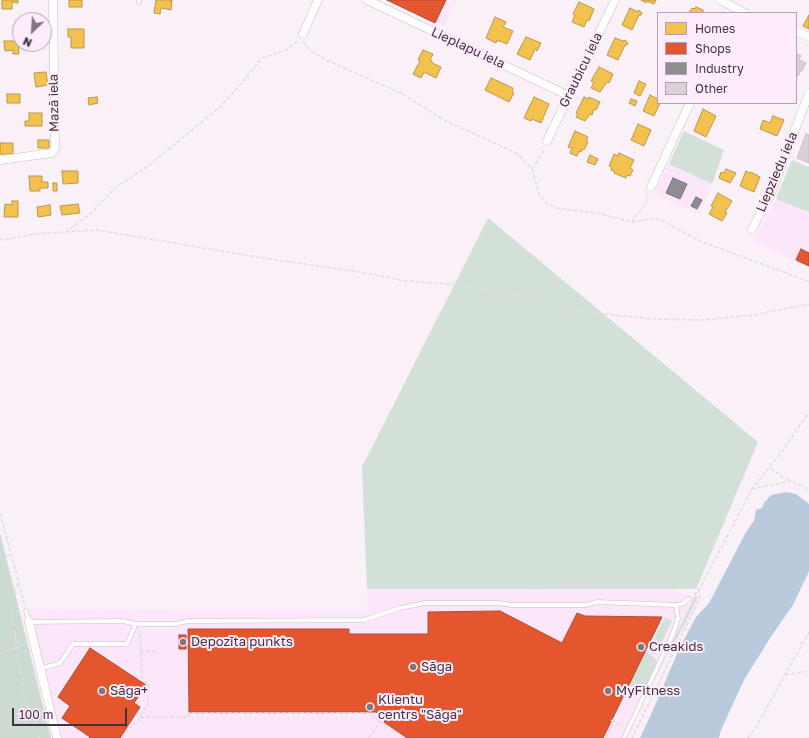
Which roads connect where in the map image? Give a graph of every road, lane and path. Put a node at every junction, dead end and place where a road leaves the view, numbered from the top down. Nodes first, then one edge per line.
1 (53, 0) edge
2 (318, 0) edge
3 (367, 0) edge
4 (615, 0) edge
5 (720, 0) edge
6 (734, 10) edge
7 (797, 31) edge
8 (303, 34) dead end
9 (809, 37) edge
10 (809, 93) edge
11 (569, 96) junction
12 (690, 104) edge
13 (547, 140) joint
14 (0, 160) edge
15 (532, 168) junction
16 (651, 187) joint
17 (632, 222) junction
18 (752, 228) dead end
19 (66, 232) junction
20 (0, 239) edge
21 (809, 282) edge
22 (809, 304) edge
23 (809, 413) edge
24 (770, 467) junction
25 (791, 481) junction
26 (804, 487) junction
27 (809, 488) edge
28 (752, 489) junction
29 (809, 491) edge
30 (0, 513) edge
31 (11, 554) junction
32 (0, 559) edge
33 (18, 583) junction
34 (543, 585) dead end
35 (699, 590) junction
36 (689, 599) joint
37 (676, 605) junction
38 (26, 611) joint
39 (29, 622) junction
40 (138, 624) junction
41 (809, 632) edge
42 (33, 642) junction
43 (16, 648) junction
44 (646, 650) dead end
45 (140, 651) junction
46 (0, 654) edge
47 (156, 655) dead end
48 (655, 655) dead end
49 (40, 669) junction
50 (809, 671) edge
51 (784, 675) junction
52 (384, 716) dead end
53 (140, 717) junction
54 (380, 722) junction
55 (628, 728) junction
56 (39, 738) edge
57 (57, 738) edge
58 (122, 738) edge
59 (369, 738) edge
60 (405, 738) edge
61 (605, 738) edge
62 (624, 738) edge
63 (632, 738) edge
64 (748, 738) edge

1 - 14 street, Mazā iela
2 - 8 street
3 - 11 street, Lieplapu iela
4 - 11 street, Graubicu iela
5 - 6 street
7 - 9 street
10 - 18 street, Liepziedu iela
11 - 13 street, Graubicu iela
12 - 16 street
13 - 15 path
15 - 17 path
15 - 19 path
16 - 17 path
17 - 21 path
19 - 20 path
19 - 22 path
23 - 24 path
24 - 25 path
24 - 28 path
25 - 26 path
25 - 28 path
26 - 27 path
26 - 29 path
28 - 35 path
30 - 31 path
31 - 32 path
31 - 33 path
33 - 38 path
33 - 43 path
34 - 35 path
35 - 36 path
35 - 63 path
36 - 37 lane
37 - 40 lane
37 - 55 lane
38 - 39 lane
39 - 40 lane
39 - 42 street
40 - 45 path
40 - 49 lane
41 - 51 path
42 - 43 path
42 - 49 street
43 - 46 path
43 - 56 path
44 - 48 path
45 - 47 path
45 - 53 path
49 - 57 street
50 - 51 path
51 - 64 path
52 - 54 path
53 - 54 path
53 - 58 path
54 - 59 path
54 - 60 path
55 - 61 path
55 - 62 lane

